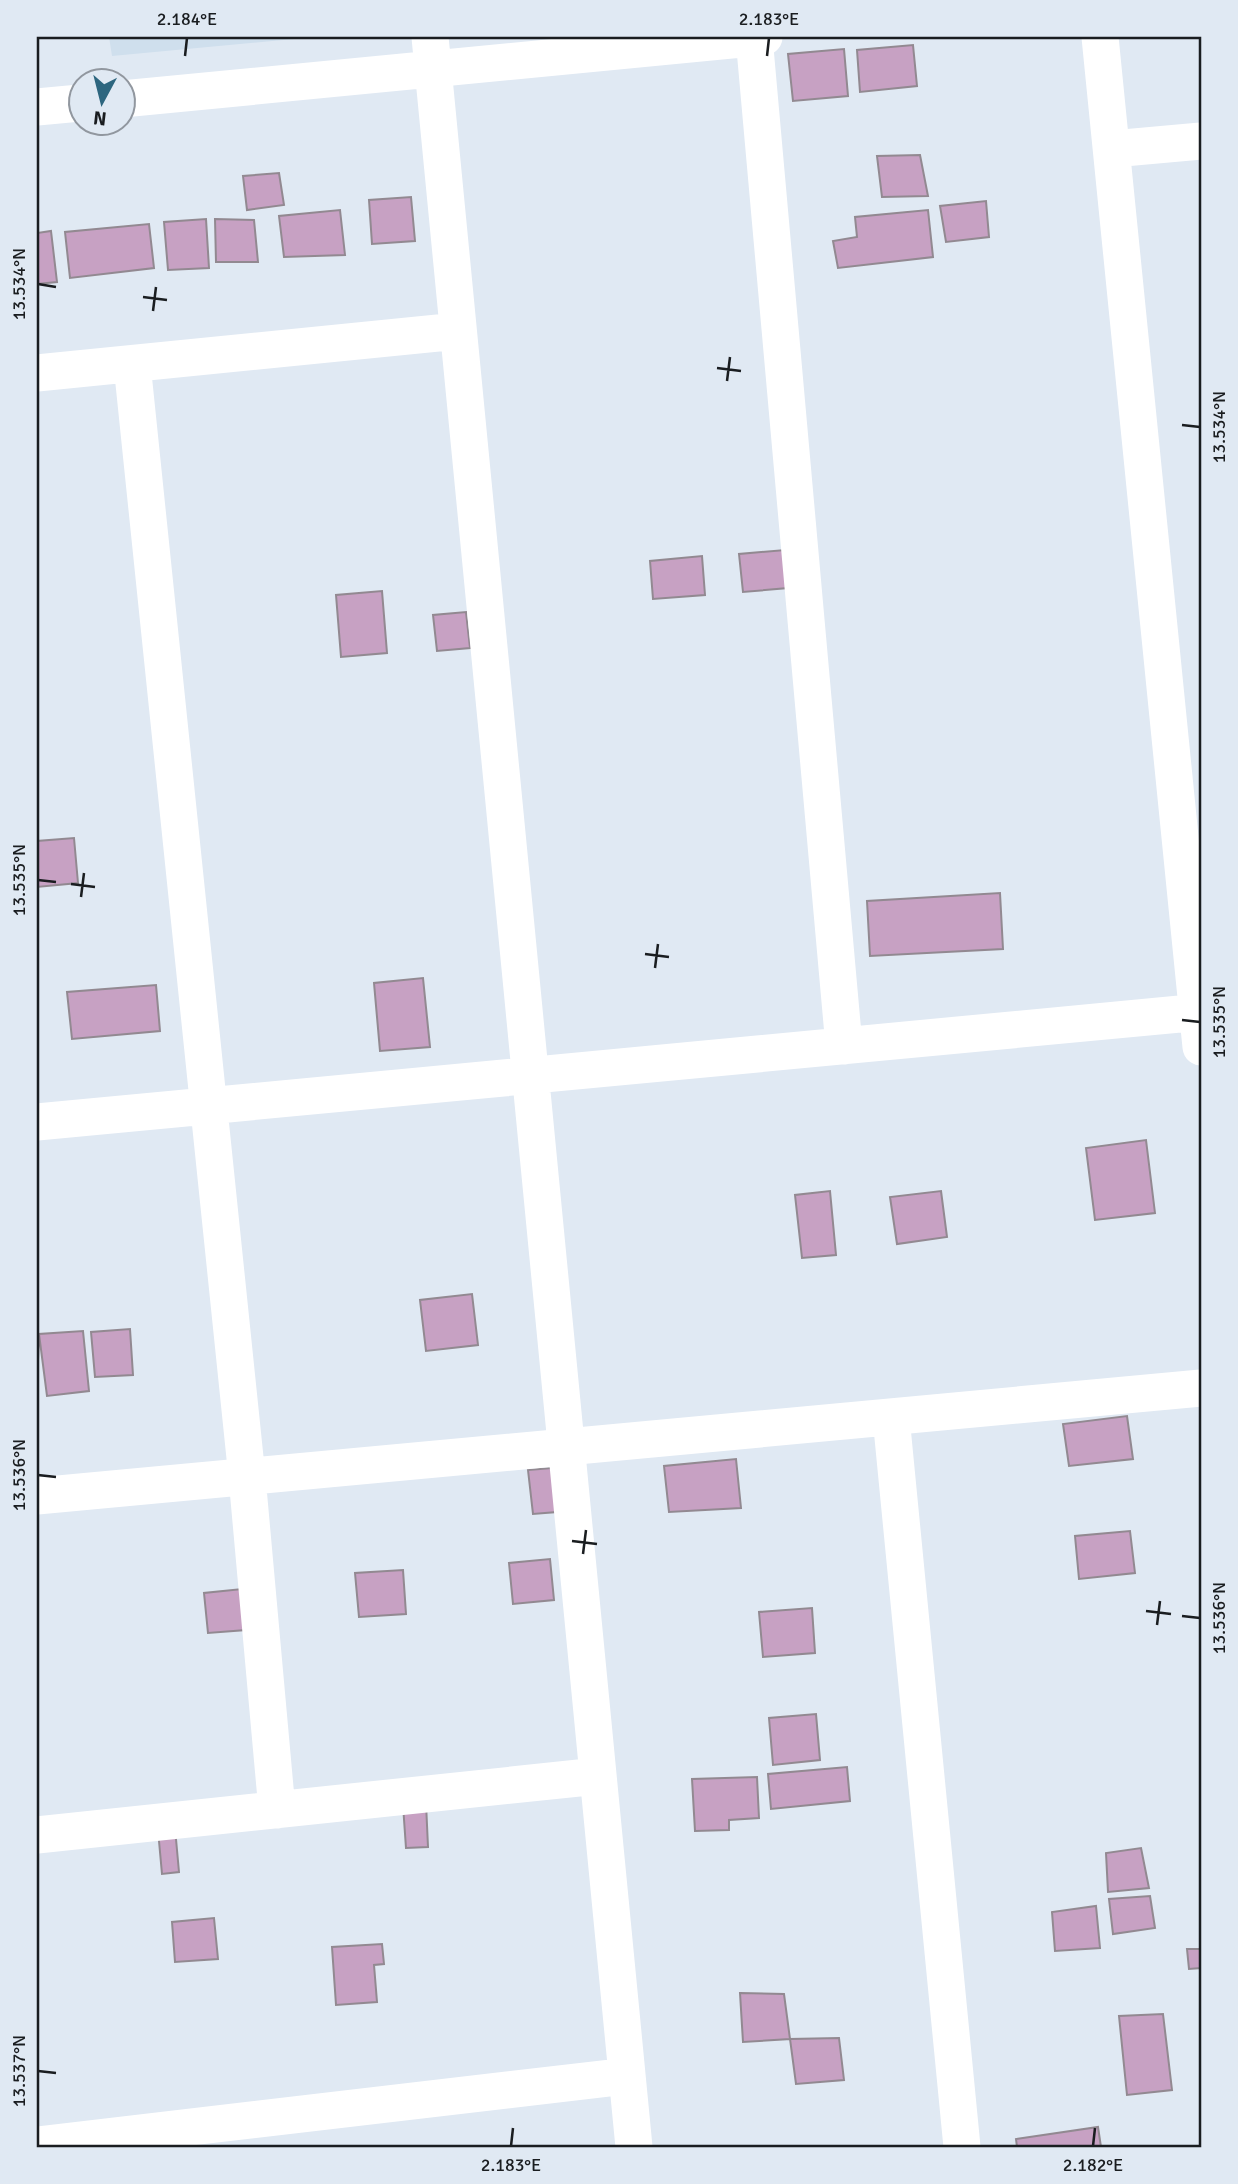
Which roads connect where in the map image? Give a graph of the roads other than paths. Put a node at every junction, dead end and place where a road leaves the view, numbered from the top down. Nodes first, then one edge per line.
1 (754, 37) edge
2 (764, 37) edge
3 (1100, 37) edge
4 (432, 53) edge
5 (136, 97) edge
6 (66, 104) edge
7 (37, 107) edge
8 (1201, 141) edge
9 (1112, 149) junction
10 (458, 331) junction
11 (132, 364) junction
12 (37, 373) edge
13 (1200, 1024) edge
14 (844, 1046) junction
15 (531, 1076) junction
16 (208, 1104) junction
17 (37, 1122) edge
18 (1201, 1388) edge
19 (891, 1417) junction
20 (567, 1447) junction
21 (247, 1477) junction
22 (37, 1496) edge
23 (598, 1776) junction
24 (277, 1810) junction
25 (37, 1835) edge
26 (627, 2076) junction
27 (37, 2145) edge
28 (634, 2147) edge
29 (962, 2147) edge

1 - 2 street
1 - 4 street
1 - 14 street
3 - 9 street
4 - 5 street
4 - 10 street
6 - 7 street
8 - 9 street
9 - 13 street
10 - 11 street
10 - 15 street
11 - 12 street
11 - 16 street
13 - 14 street
14 - 15 street
15 - 16 street
15 - 20 street
16 - 17 street
16 - 21 street
18 - 19 street
19 - 20 street
19 - 29 street
20 - 21 street
20 - 23 street
21 - 22 street
21 - 24 street
23 - 24 street
23 - 26 street
24 - 25 street
26 - 27 street
26 - 28 street

